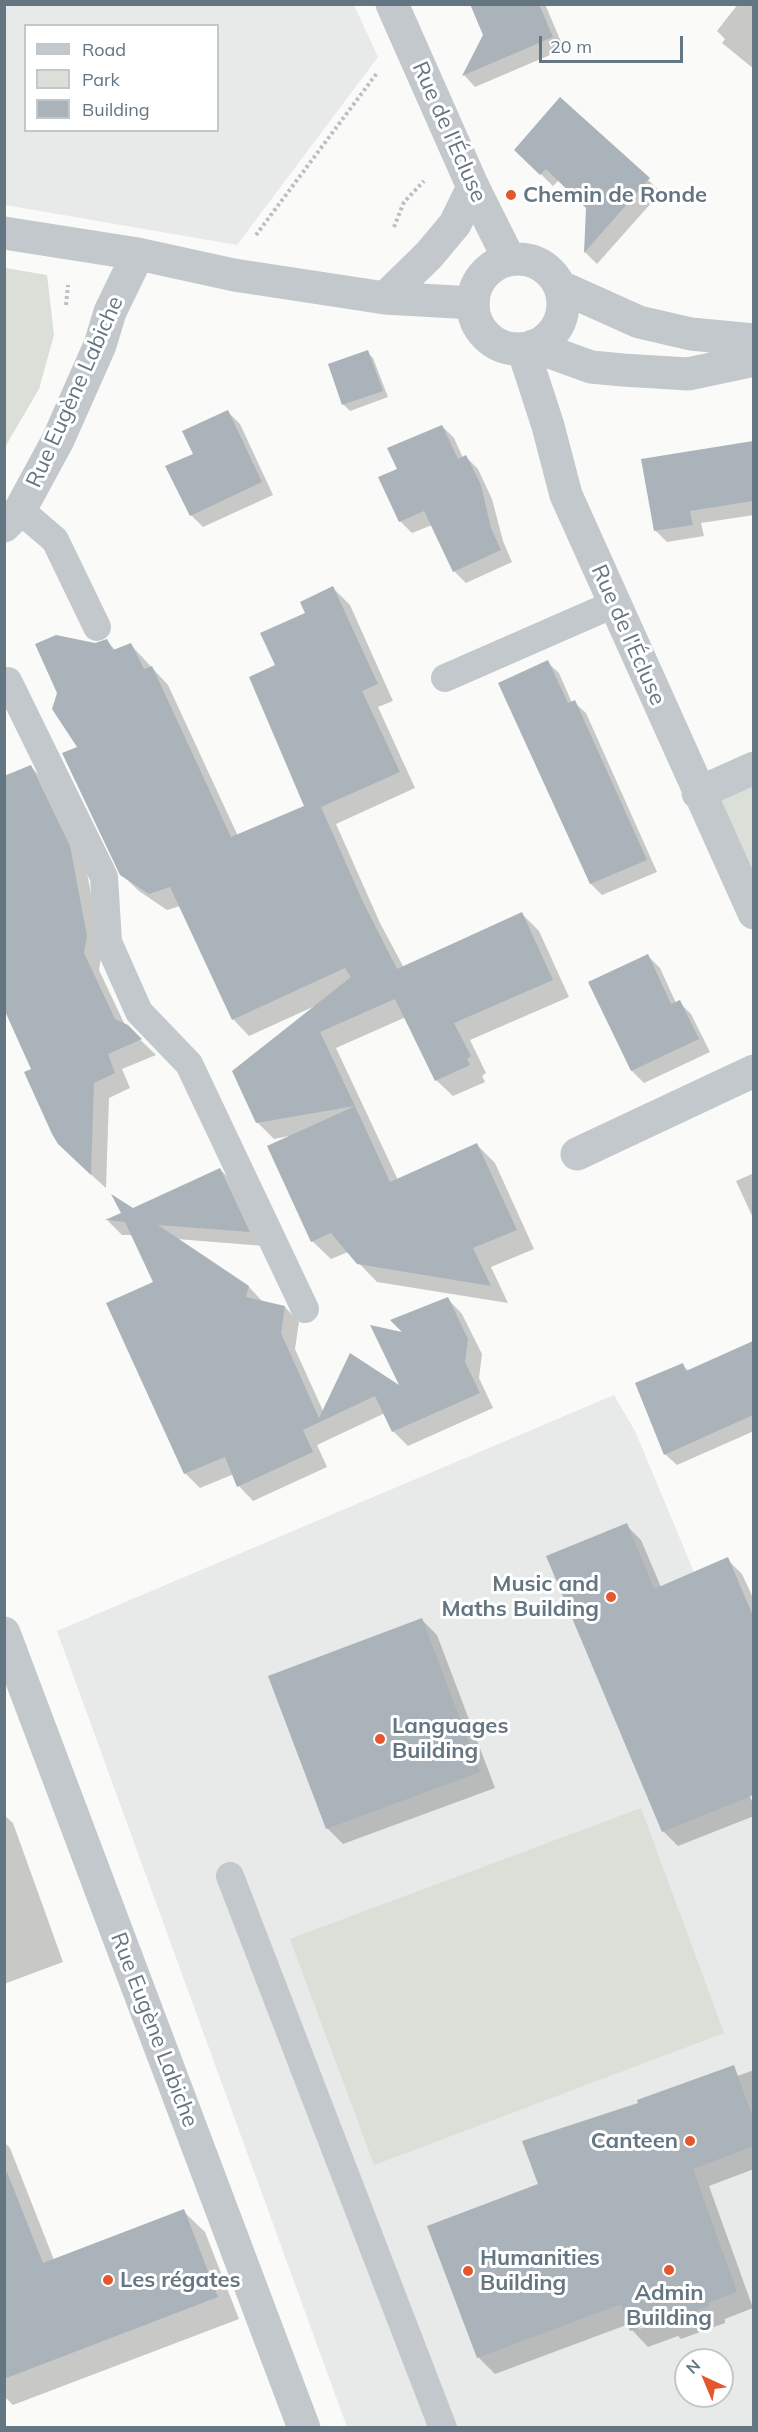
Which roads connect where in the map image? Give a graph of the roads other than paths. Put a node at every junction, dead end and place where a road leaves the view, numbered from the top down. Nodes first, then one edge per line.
1 (392, 4) edge
2 (467, 175) junction
3 (4, 233) edge
4 (138, 254) junction
5 (509, 259) junction
6 (561, 287) junction
7 (385, 298) junction
8 (473, 303) junction
9 (753, 340) edge
10 (528, 348) junction
11 (753, 360) edge
12 (13, 518) edge
13 (614, 604) junction
14 (97, 627) dead end
15 (445, 678) dead end
16 (6, 679) edge
17 (753, 768) edge
18 (698, 793) junction
19 (753, 914) edge
20 (753, 1071) edge
21 (577, 1154) dead end
22 (305, 1309) dead end
23 (4, 1633) edge
24 (230, 1876) dead end
25 (304, 2427) edge
26 (443, 2427) edge

1 - 2 street, Rue de l'Écluse
2 - 5 street, Rue de l'Écluse
2 - 7 street
3 - 4 street
4 - 7 street
4 - 12 street, Rue Eugène Labiche
5 - 6 street
5 - 8 street
6 - 9 street
6 - 10 street
7 - 8 street
8 - 10 street
10 - 11 street
10 - 13 street, Rue de l'Écluse
12 - 14 lane
13 - 15 lane
13 - 18 street, Rue de l'Écluse
16 - 22 lane
17 - 18 street
18 - 19 street, Rue de l'Écluse
20 - 21 street
23 - 25 street, Rue Eugène Labiche
24 - 26 lane

